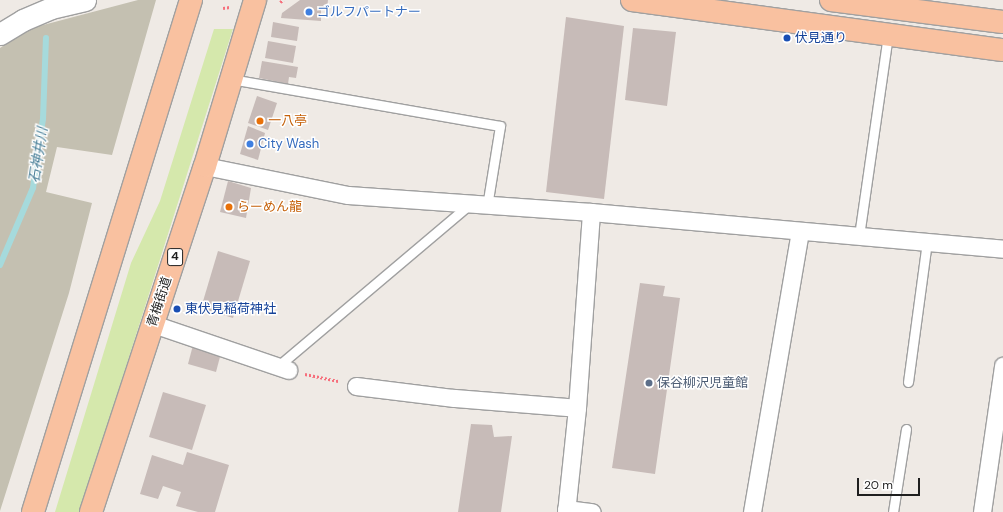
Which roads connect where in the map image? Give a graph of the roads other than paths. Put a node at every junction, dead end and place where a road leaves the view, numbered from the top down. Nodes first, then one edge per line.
1 (85, 0) edge
2 (191, 0) edge
3 (255, 0) edge
4 (632, 0) edge
5 (831, 0) edge
6 (886, 4) edge
7 (1003, 22) edge
8 (0, 34) edge
9 (888, 34) junction
10 (1003, 50) edge
11 (231, 79) junction
12 (205, 166) junction
13 (470, 204) junction
14 (487, 206) junction
15 (591, 212) junction
16 (800, 230) junction
17 (859, 236) junction
18 (927, 242) junction
19 (1003, 249) edge
20 (153, 324) junction
21 (1003, 366) edge
22 (283, 368) joint
23 (908, 382) dead end
24 (356, 386) road end
25 (1000, 406) edge
26 (577, 408) junction
27 (906, 429) dead end
28 (566, 510) edge
29 (33, 512) edge
30 (91, 512) edge
31 (592, 512) edge
32 (752, 512) edge
33 (893, 512) edge
34 (982, 512) edge

1 - 8 street
2 - 29 main road
3 - 11 main road, 青梅街道 / 4
4 - 9 main road
5 - 6 main road
6 - 7 main road
9 - 10 main road
9 - 17 lane
11 - 12 main road, 青梅街道 / 4
11 - 14 lane
12 - 13 street
12 - 20 main road, 青梅街道 / 4
13 - 14 street
13 - 22 lane
14 - 15 street
15 - 16 street
15 - 26 street
16 - 17 street
16 - 32 street
17 - 18 street
18 - 19 street
18 - 23 lane
20 - 22 street
20 - 30 main road, 青梅街道 / 4
21 - 25 street
24 - 26 street
25 - 34 street
26 - 28 street
27 - 33 lane
28 - 31 street

